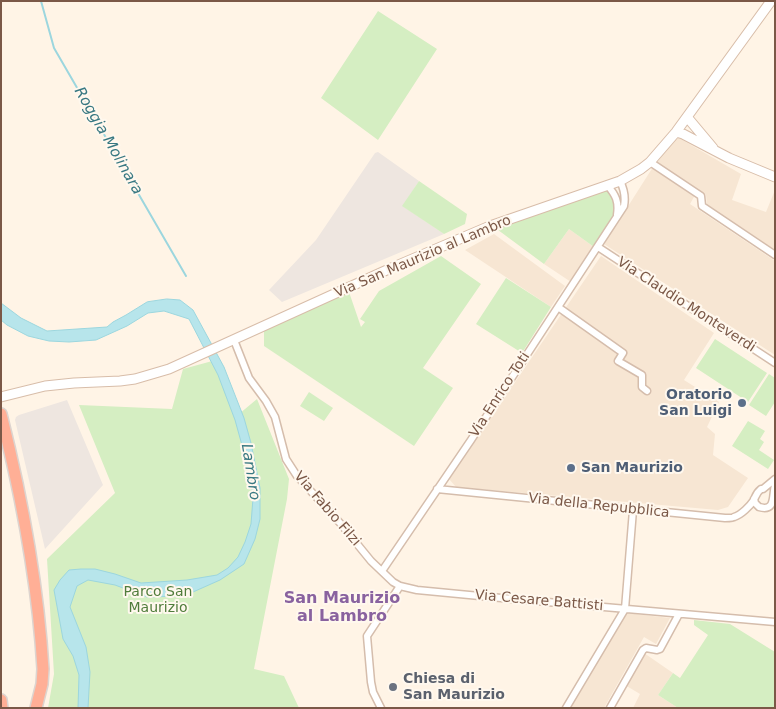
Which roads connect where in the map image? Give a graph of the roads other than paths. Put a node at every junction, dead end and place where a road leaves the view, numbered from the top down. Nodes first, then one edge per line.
1 (771, 1) edge
2 (687, 117) junction
3 (676, 132) junction
4 (716, 152) junction
5 (650, 162) junction
6 (775, 177) edge
7 (620, 181) junction
8 (608, 185) junction
9 (616, 218) junction
10 (598, 247) junction
11 (775, 255) edge
12 (558, 307) junction
13 (234, 340) junction
14 (775, 363) edge
15 (647, 390) dead end
16 (1, 397) edge
17 (1, 414) edge
18 (775, 479) edge
19 (775, 485) edge
20 (437, 489) junction
21 (763, 489) junction
22 (773, 497) edge
23 (754, 499) junction
24 (766, 508) junction
25 (775, 509) edge
26 (633, 510) junction
27 (382, 571) junction
28 (400, 586) junction
29 (625, 609) junction
30 (679, 614) junction
31 (775, 622) edge
32 (1, 700) edge
33 (2, 708) edge
34 (36, 708) edge
35 (381, 708) edge
36 (566, 708) edge
37 (610, 708) edge

1 - 2 main road, Via San Maurizio al Lambro
2 - 3 main road, Via San Maurizio al Lambro
2 - 4 main road
3 - 4 main road
3 - 5 main road, Via San Maurizio al Lambro
4 - 6 main road
5 - 7 main road, Via San Maurizio al Lambro
5 - 11 street
7 - 8 main road, Via San Maurizio al Lambro
7 - 9 street, Via Enrico Toti
8 - 9 street
8 - 13 main road, Via San Maurizio al Lambro
9 - 10 street, Via Enrico Toti
10 - 12 street, Via Enrico Toti
10 - 14 street, Via Claudio Monteverdi
12 - 15 street
12 - 20 street, Via Enrico Toti
13 - 16 main road, Via San Maurizio al Lambro
13 - 27 street, Via Fabio Filzi
17 - 34 highway
18 - 21 street, Via della Repubblica
19 - 22 street
20 - 26 street, Via della Repubblica
20 - 27 street, Via Enrico Toti
21 - 22 street
21 - 23 street, Via della Repubblica
22 - 24 street
23 - 24 street
23 - 26 street, Via della Repubblica
24 - 25 street
26 - 29 street
27 - 28 street, Via Fabio Filzi
28 - 29 street, Via Cesare Battisti
28 - 35 street
29 - 30 street, Via Cesare Battisti
29 - 36 street
30 - 31 street, Via Cesare Battisti
30 - 37 street
32 - 33 highway

